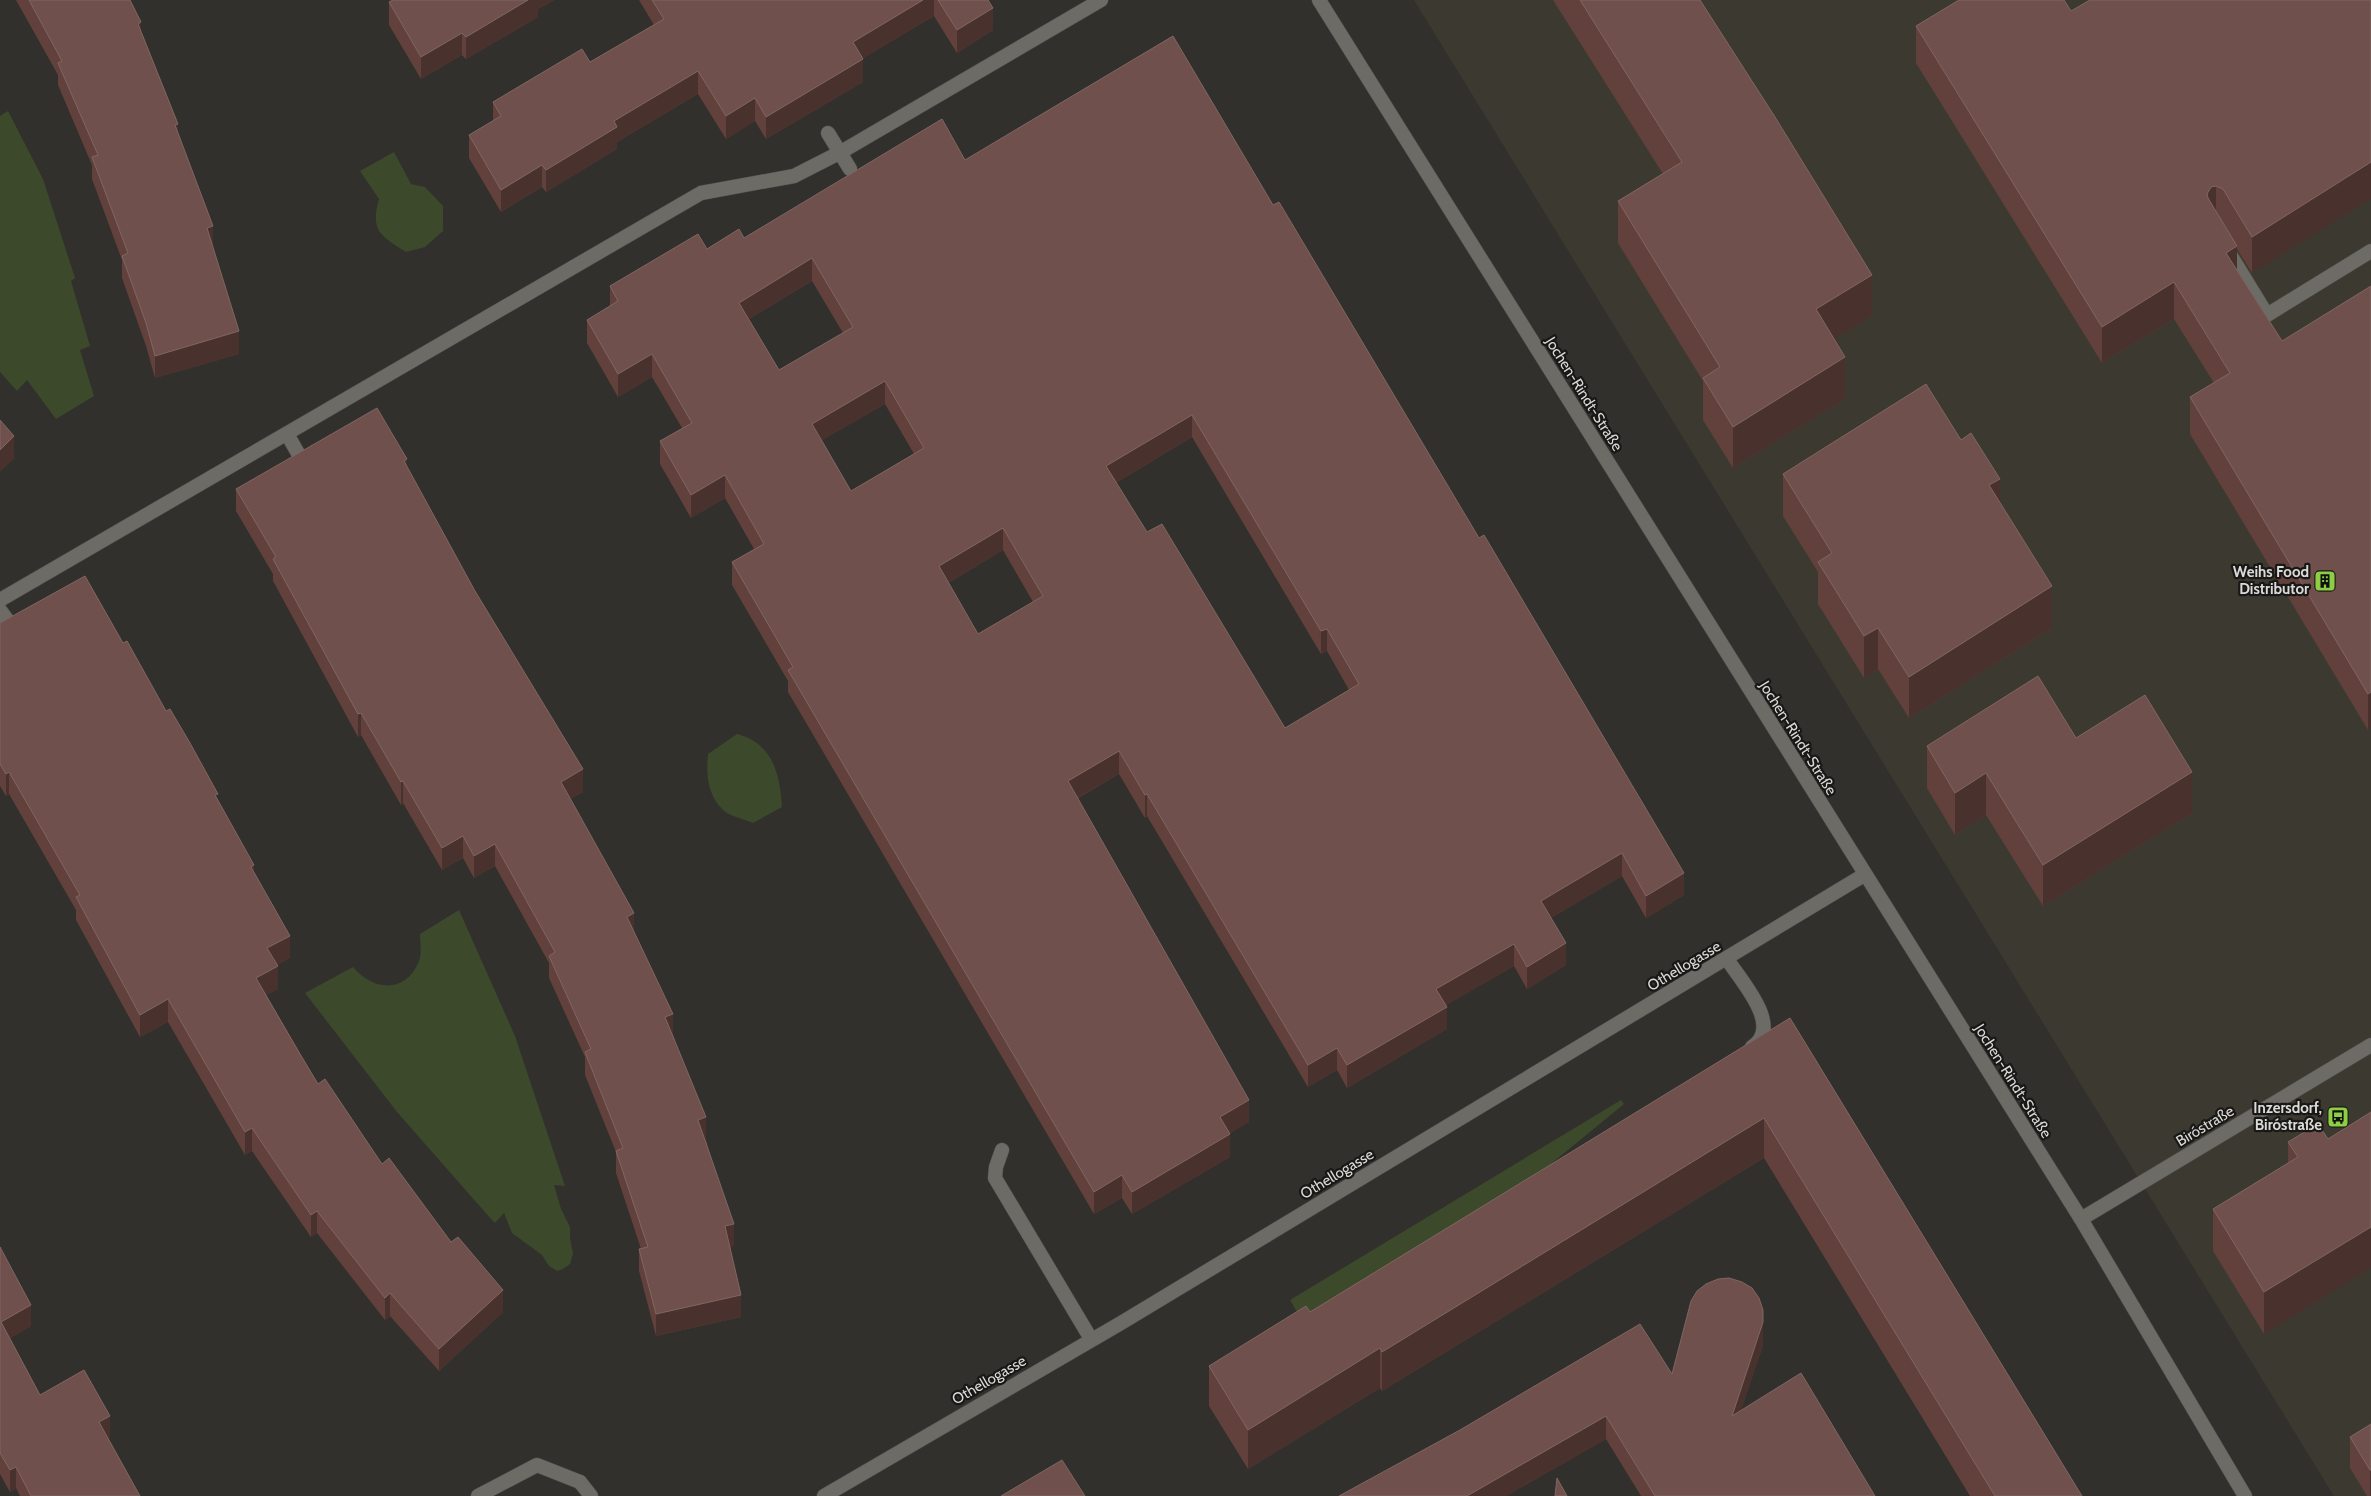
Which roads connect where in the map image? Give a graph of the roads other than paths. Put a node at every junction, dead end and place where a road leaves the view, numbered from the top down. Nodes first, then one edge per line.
1 (1101, 0) edge
2 (1319, 0) edge
3 (828, 133) dead end
4 (840, 152) junction
5 (850, 168) dead end
6 (2221, 239) edge
7 (2371, 251) edge
8 (287, 434) junction
9 (303, 462) edge
10 (0, 600) edge
11 (1864, 875) junction
12 (1727, 959) junction
13 (2371, 1045) edge
14 (1744, 1052) edge
15 (1002, 1150) dead end
16 (2080, 1219) junction
17 (1091, 1339) junction
18 (478, 1496) edge
19 (591, 1496) edge
20 (824, 1496) edge
21 (2244, 1496) edge

1 - 4 street
2 - 11 street, Jochen-Rindt-Straße
3 - 4 street
4 - 5 street
4 - 8 street
6 - 7 street
8 - 9 street
8 - 10 street
11 - 12 street, Othellogasse
11 - 16 street, Jochen-Rindt-Straße
12 - 14 street
12 - 17 street, Othellogasse
13 - 16 street, Biróstraße
15 - 17 street
16 - 21 street, Jochen-Rindt-Straße
17 - 20 street, Othellogasse
18 - 19 street

